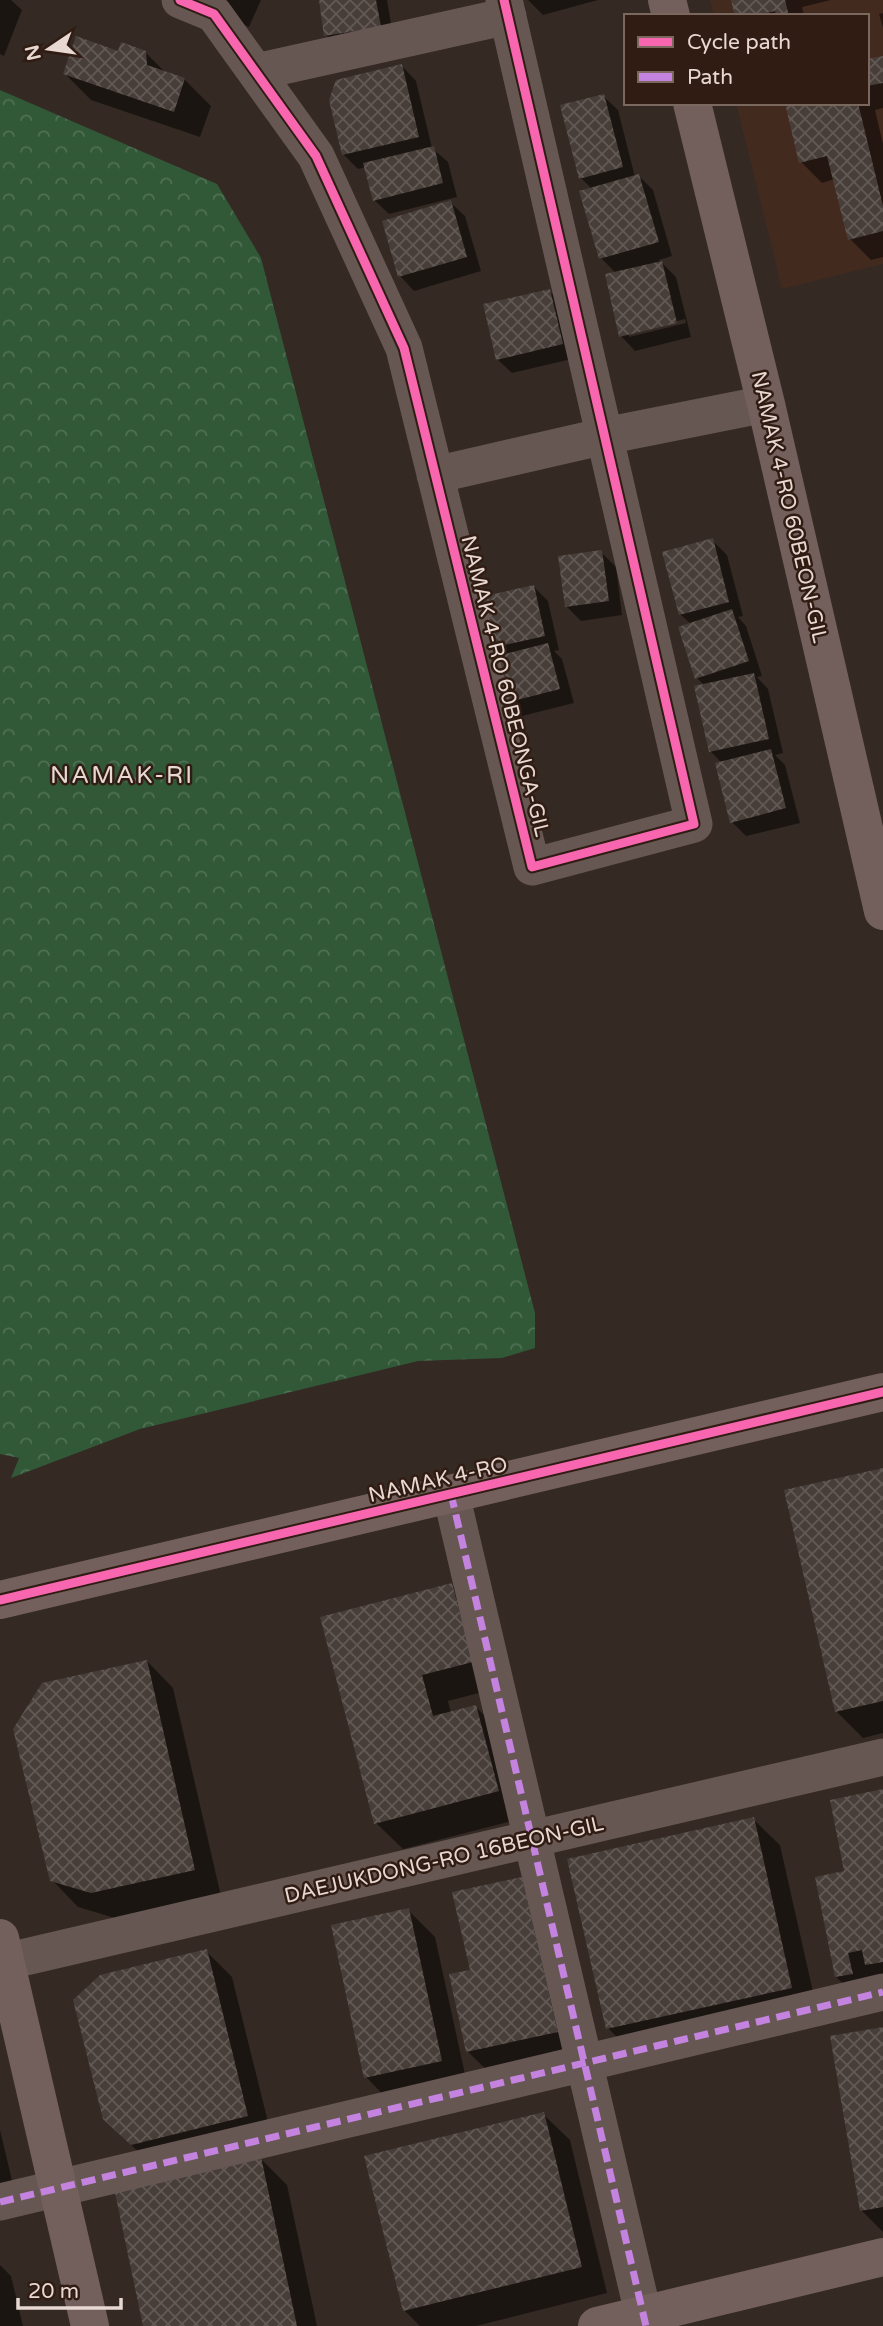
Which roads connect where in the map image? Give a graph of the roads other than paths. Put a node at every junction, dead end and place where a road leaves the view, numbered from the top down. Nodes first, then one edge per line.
1 (180, 0) edge
2 (506, 8) edge
3 (256, 72) junction
4 (692, 105) edge
5 (765, 404) junction
6 (605, 436) junction
7 (435, 475) junction
8 (883, 911) edge
9 (883, 1392) edge
10 (451, 1494) junction
11 (0, 1600) edge
12 (883, 1757) edge
13 (532, 1839) junction
14 (2, 1955) edge
15 (883, 1992) edge
16 (584, 2062) junction
17 (58, 2188) junction
18 (0, 2202) edge
19 (883, 2257) edge
20 (645, 2320) edge
21 (90, 2326) edge
22 (597, 2326) edge

1 - 3 street, NAMAK 4-RO 60BEONGA-GIL
2 - 3 street
2 - 6 street, NAMAK 4-RO 60BEONGA-GIL
3 - 7 street, NAMAK 4-RO 60BEONGA-GIL
4 - 5 street, NAMAK 4-RO 60BEON-GIL
5 - 6 street
5 - 8 street, NAMAK 4-RO 60BEON-GIL
6 - 7 street
6 - 7 street, NAMAK 4-RO 60BEONGA-GIL
9 - 10 street, NAMAK 4-RO
10 - 11 street, NAMAK 4-RO
10 - 13 street
12 - 13 street, DAEJUKDONG-RO 16BEON-GIL
13 - 14 street, DAEJUKDONG-RO 16BEON-GIL
13 - 16 street
14 - 17 street
15 - 16 street
16 - 17 street
16 - 20 street
17 - 18 street
17 - 21 street
19 - 20 street
20 - 22 street

